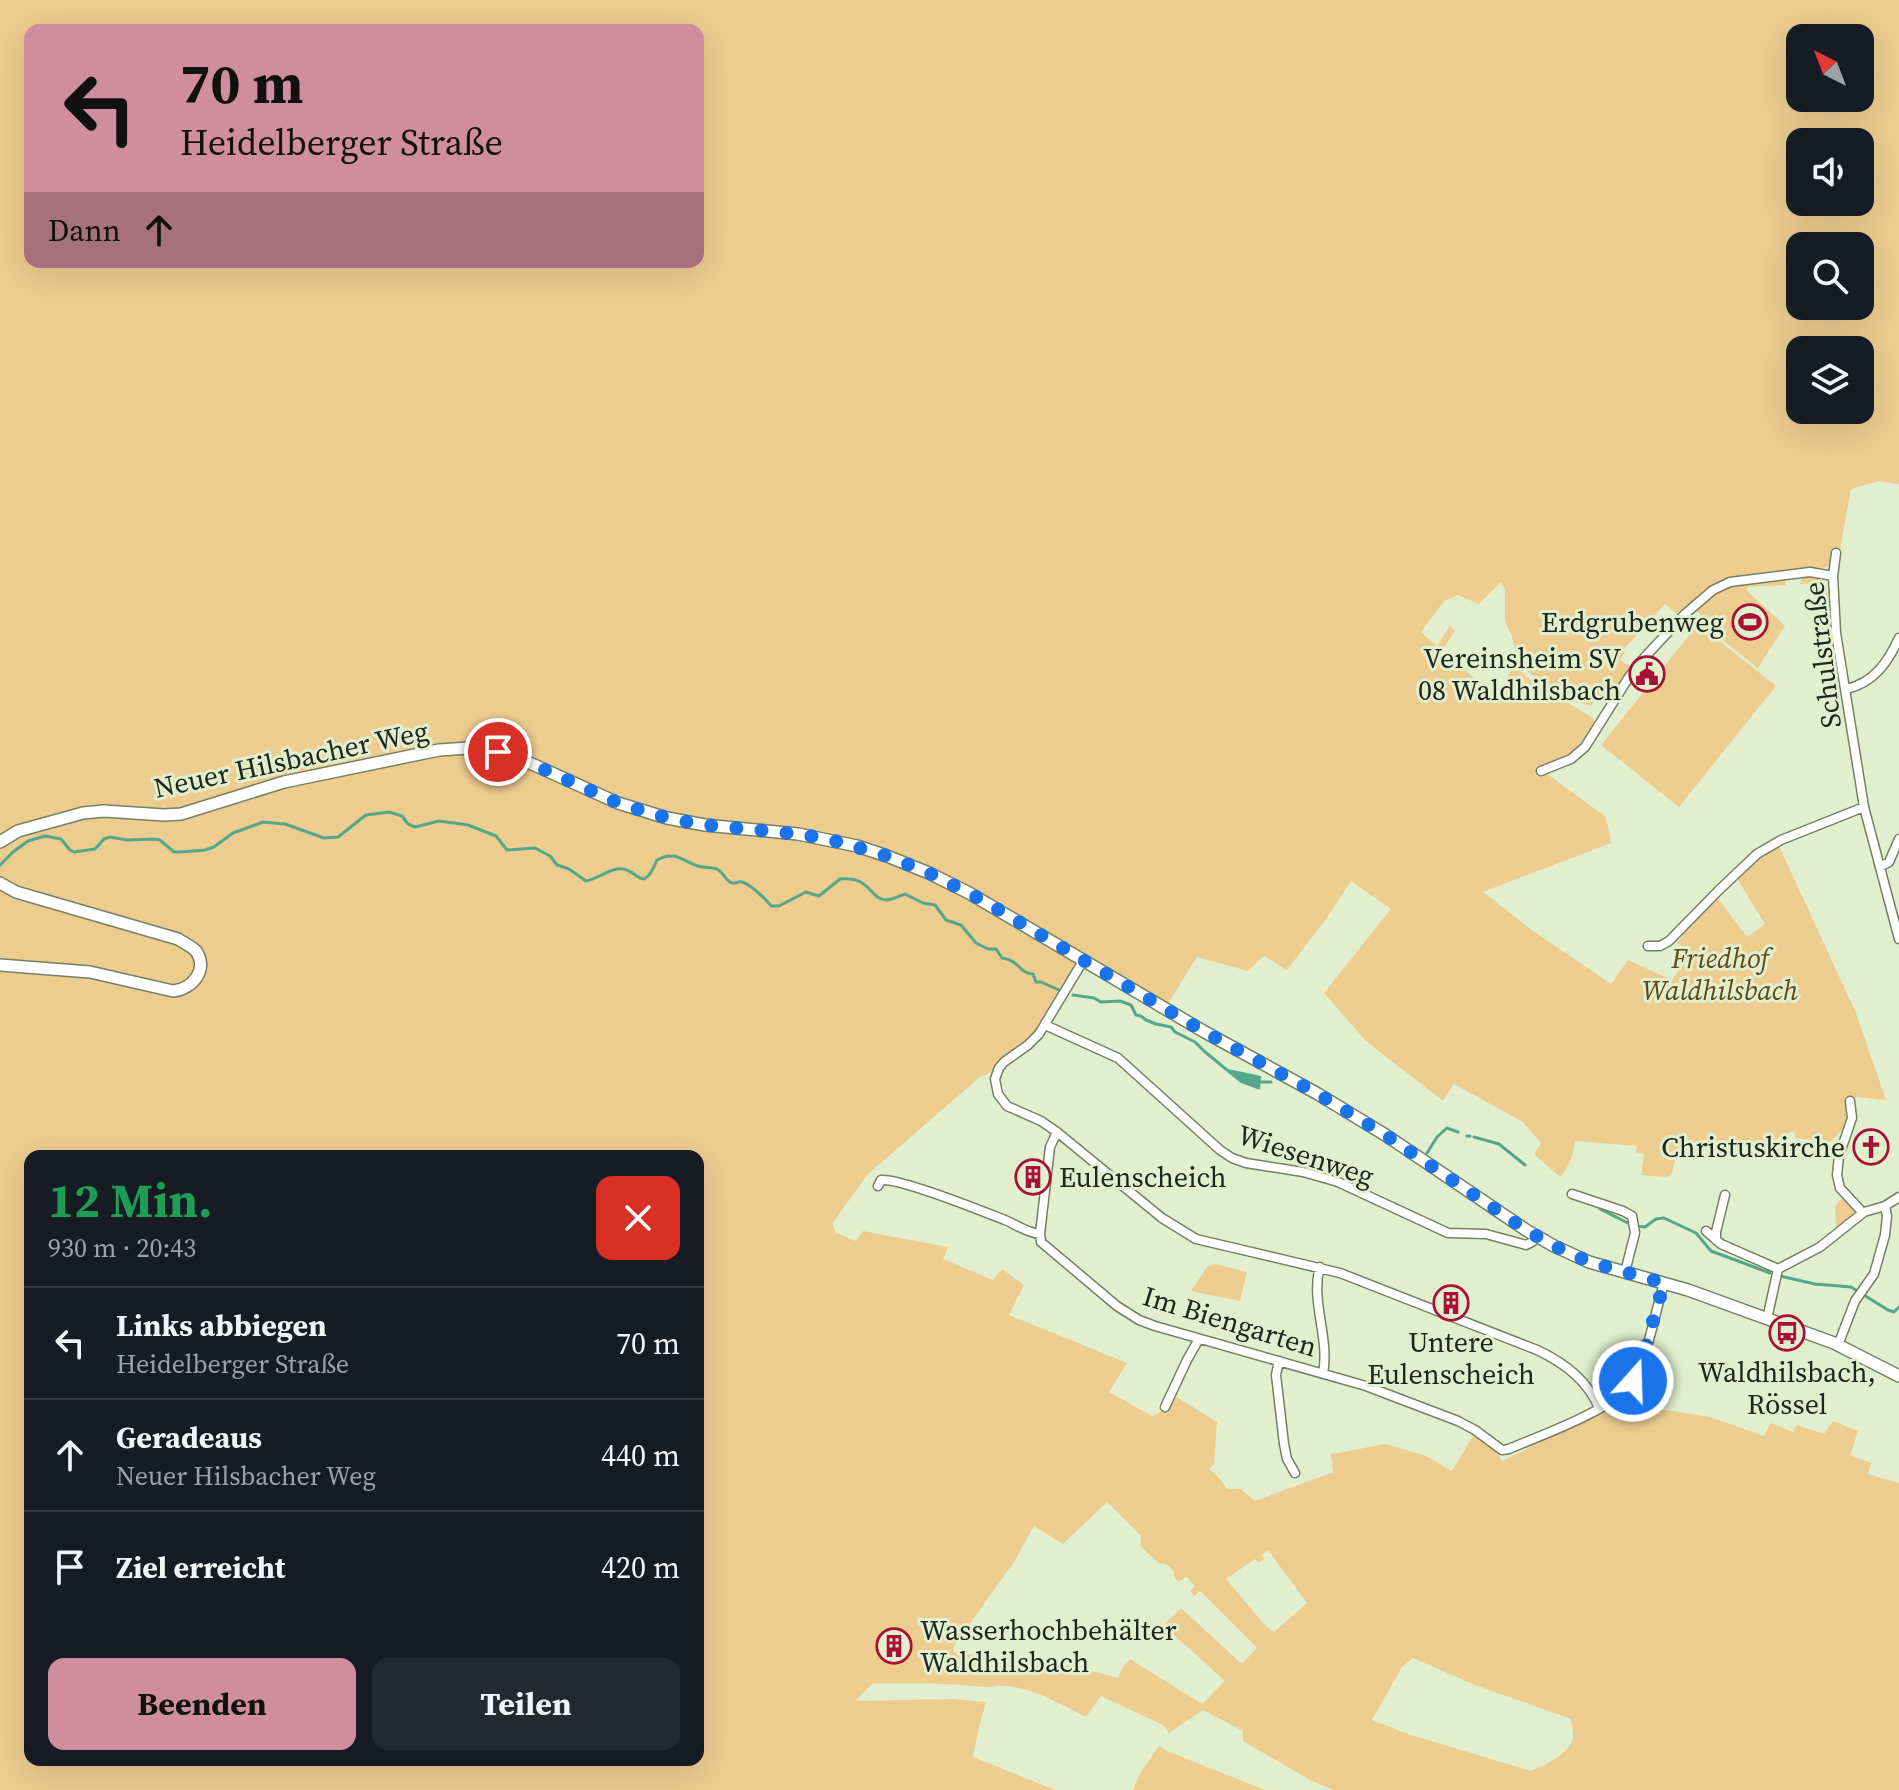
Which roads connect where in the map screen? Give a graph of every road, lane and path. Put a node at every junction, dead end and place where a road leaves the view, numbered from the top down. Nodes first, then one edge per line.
1 (1836, 553) dead end
2 (1833, 576) junction
3 (1899, 638) edge
4 (1846, 689) junction
5 (1541, 771) dead end
6 (1864, 807) junction
7 (1899, 839) edge
8 (0, 842) edge
9 (1880, 867) junction
10 (0, 883) edge
11 (1899, 939) edge
12 (1648, 946) dead end
13 (1083, 961) junction
14 (0, 965) edge
15 (1045, 1025) junction
16 (1850, 1101) dead end
17 (1057, 1132) junction
18 (878, 1186) dead end
19 (1572, 1194) dead end
20 (1725, 1195) dead end
21 (1899, 1197) edge
22 (1885, 1206) junction
23 (1863, 1213) junction
24 (1706, 1231) dead end
25 (1040, 1234) junction
26 (1537, 1237) junction
27 (1716, 1241) junction
28 (1320, 1267) junction
29 (1778, 1269) junction
30 (1625, 1272) junction
31 (1664, 1283) junction
32 (1767, 1319) junction
33 (1199, 1339) junction
34 (1838, 1345) junction
35 (1279, 1361) junction
36 (1323, 1373) junction
37 (1899, 1376) edge
38 (1165, 1407) dead end
39 (1599, 1408) junction
40 (1295, 1473) dead end

1 - 2 street, Schulstraße
2 - 4 street, Schulstraße
2 - 5 street
3 - 4 street
4 - 6 street, Schulstraße
6 - 9 street, Schulstraße
6 - 12 street
7 - 9 street
8 - 13 street, Neuer Hilsbacher Weg
9 - 11 street, Schulstraße
10 - 14 street
13 - 15 street
13 - 26 street, Neuer Hilsbacher Weg
15 - 17 street
15 - 26 street, Wiesenweg
16 - 23 street
17 - 25 street
17 - 28 street
18 - 25 street, Im Biengarten
19 - 30 street
20 - 27 street
21 - 22 street
22 - 23 street
22 - 34 street
23 - 29 street
24 - 27 street
25 - 33 street, Im Biengarten
26 - 30 street, Neuer Hilsbacher Weg
27 - 29 street
28 - 36 street
28 - 39 street
29 - 32 street
30 - 31 street, Neuer Hilsbacher Weg
31 - 32 street, Neuer Hilsbacher Weg
31 - 39 street
32 - 34 street, Neuer Hilsbacher Weg
33 - 35 street, Im Biengarten
33 - 38 street
34 - 37 street, Neuer Hilsbacher Weg
35 - 36 street, Im Biengarten
35 - 40 street
36 - 39 street, Im Biengarten

